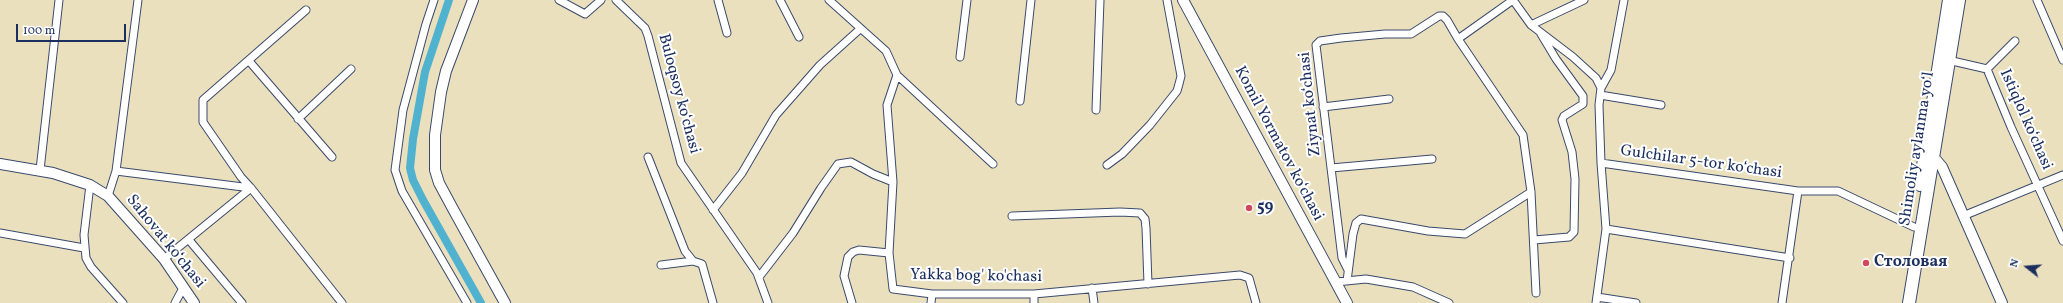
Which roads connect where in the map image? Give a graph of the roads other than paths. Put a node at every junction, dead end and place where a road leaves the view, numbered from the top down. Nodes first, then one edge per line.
1 (59, 0) edge
2 (138, 0) edge
3 (434, 0) edge
4 (473, 0) edge
5 (559, 0) edge
6 (601, 0) edge
7 (616, 0) edge
8 (718, 0) edge
9 (780, 0) edge
10 (830, 0) edge
11 (967, 0) edge
12 (1031, 0) edge
13 (1100, 0) edge
14 (1167, 0) edge
15 (1183, 0) edge
16 (1513, 0) edge
17 (1584, 0) edge
18 (1624, 0) edge
19 (1949, 0) edge
20 (1959, 0) edge
21 (2037, 0) edge
22 (306, 10) dead end
23 (1530, 25) junction
24 (860, 29) junction
25 (1539, 30) junction
26 (726, 33) dead end
27 (799, 37) dead end
28 (1458, 39) junction
29 (2015, 41) dead end
30 (960, 57) dead end
31 (1948, 60) junction
32 (2063, 60) edge
33 (249, 61) junction
34 (351, 69) dead end
35 (1987, 69) junction
36 (897, 75) junction
37 (1600, 91) junction
38 (1389, 99) dead end
39 (1020, 101) dead end
40 (1661, 105) dead end
41 (1323, 107) junction
42 (1096, 110) dead end
43 (298, 119) junction
44 (648, 156) dead end
45 (332, 157) dead end
46 (1928, 157) junction
47 (1432, 159) dead end
48 (1600, 163) junction
49 (0, 164) edge
50 (992, 164) dead end
51 (1107, 165) dead end
52 (1332, 168) junction
53 (40, 170) junction
54 (116, 171) junction
55 (2063, 175) edge
56 (893, 182) junction
57 (90, 185) junction
58 (2039, 186) junction
59 (251, 188) junction
60 (1798, 191) junction
61 (1531, 192) junction
62 (108, 196) junction
63 (713, 210) junction
64 (1012, 216) dead end
65 (1963, 216) junction
66 (1914, 226) junction
67 (1606, 230) junction
68 (0, 233) edge
69 (189, 240) junction
70 (1534, 240) junction
71 (2063, 241) edge
72 (84, 248) junction
73 (889, 253) junction
74 (1790, 258) junction
75 (164, 259) junction
76 (693, 261) junction
77 (661, 265) dead end
78 (1348, 270) junction
79 (759, 277) junction
80 (1347, 281) junction
81 (1336, 282) junction
82 (1148, 284) junction
83 (183, 288) junction
84 (1092, 288) junction
85 (1536, 293) dead end
86 (932, 294) junction
87 (1034, 294) junction
88 (1596, 300) edge
89 (123, 303) edge
90 (175, 303) edge
91 (194, 303) edge
92 (242, 303) edge
93 (342, 303) edge
94 (467, 303) edge
95 (505, 303) edge
96 (713, 303) edge
97 (768, 303) edge
98 (852, 303) edge
99 (931, 303) edge
100 (1034, 303) edge
101 (1094, 303) edge
102 (1256, 303) edge
103 (1347, 303) edge
104 (1449, 303) edge
105 (1636, 303) edge
106 (1782, 303) edge
107 (1902, 303) edge
108 (1909, 303) edge
109 (2002, 303) edge

1 - 53 street
2 - 54 street
3 - 94 street
4 - 95 street
5 - 6 street
7 - 63 street, Buloqsoy koʻchasi
8 - 26 street
9 - 27 street
10 - 24 street
11 - 30 street
12 - 39 street
13 - 42 street
14 - 51 street
15 - 81 street, Komil Yormatov koʻchasi
16 - 23 street
16 - 28 street
17 - 23 street
18 - 37 street
19 - 46 main road, Shimoliy aylanma yoʻl
20 - 31 main road, Shimoliy aylanma yoʻl
21 - 32 street
22 - 33 street
23 - 25 street
24 - 36 street
24 - 63 street
25 - 37 street
25 - 70 street
28 - 41 street, Ziynat koʻchasi
28 - 61 street, Ziynat koʻchasi
29 - 35 street
31 - 35 street, Istiqlol ko‘chasi
31 - 46 main road, Shimoliy aylanma yoʻl
33 - 43 street
33 - 59 street
34 - 43 street
35 - 58 street, Istiqlol ko‘chasi
36 - 50 street
36 - 56 street, Yakka bog' ko'chasi
37 - 40 street
37 - 48 street
38 - 41 street
41 - 52 street, Ziynat koʻchasi
43 - 45 street
44 - 76 street
46 - 65 street
46 - 66 main road, Shimoliy aylanma yoʻl
46 - 108 main road, Shimoliy aylanma yoʻl
47 - 52 street
48 - 60 street, Gulchilar 5-tor koʻchasi
48 - 67 street
49 - 53 street, Sahovat koʻchasi
52 - 78 street, Ziynat koʻchasi
53 - 57 street, Sahovat koʻchasi
54 - 59 street
54 - 62 street
55 - 58 street
56 - 73 street, Yakka bog' ko'chasi
56 - 79 street
57 - 62 street, Sahovat koʻchasi
57 - 72 street
58 - 65 street
58 - 71 street, Istiqlol ko‘chasi
59 - 69 street
59 - 93 street
60 - 66 street, Gulchilar 5-tor koʻchasi
60 - 74 street
61 - 70 street, Ziynat koʻchasi
61 - 78 street, Ziynat koʻchasi
62 - 75 street, Sahovat koʻchasi
63 - 79 street, Buloqsoy koʻchasi
64 - 82 street
65 - 109 street
66 - 107 main road, Shimoliy aylanma yoʻl
67 - 74 street
67 - 88 street
68 - 72 street
69 - 75 street
69 - 92 street
70 - 85 street, Ziynat koʻchasi
72 - 89 street
73 - 86 street, Yakka bog' ko'chasi
73 - 98 street
74 - 106 street
75 - 83 street, Sahovat koʻchasi
76 - 77 street
76 - 96 street
78 - 80 street, Ziynat koʻchasi
79 - 97 street, Buloqsoy koʻchasi
80 - 81 street
80 - 104 street
81 - 103 street, Komil Yormatov koʻchasi
82 - 84 street, Yakka bog' ko'chasi
82 - 102 street, Yakka bog' ko'chasi
83 - 90 street
83 - 91 street, Sahovat koʻchasi
84 - 87 street, Yakka bog' ko'chasi
84 - 101 street
86 - 87 street, Yakka bog' ko'chasi
86 - 99 street
87 - 100 street
88 - 105 street

